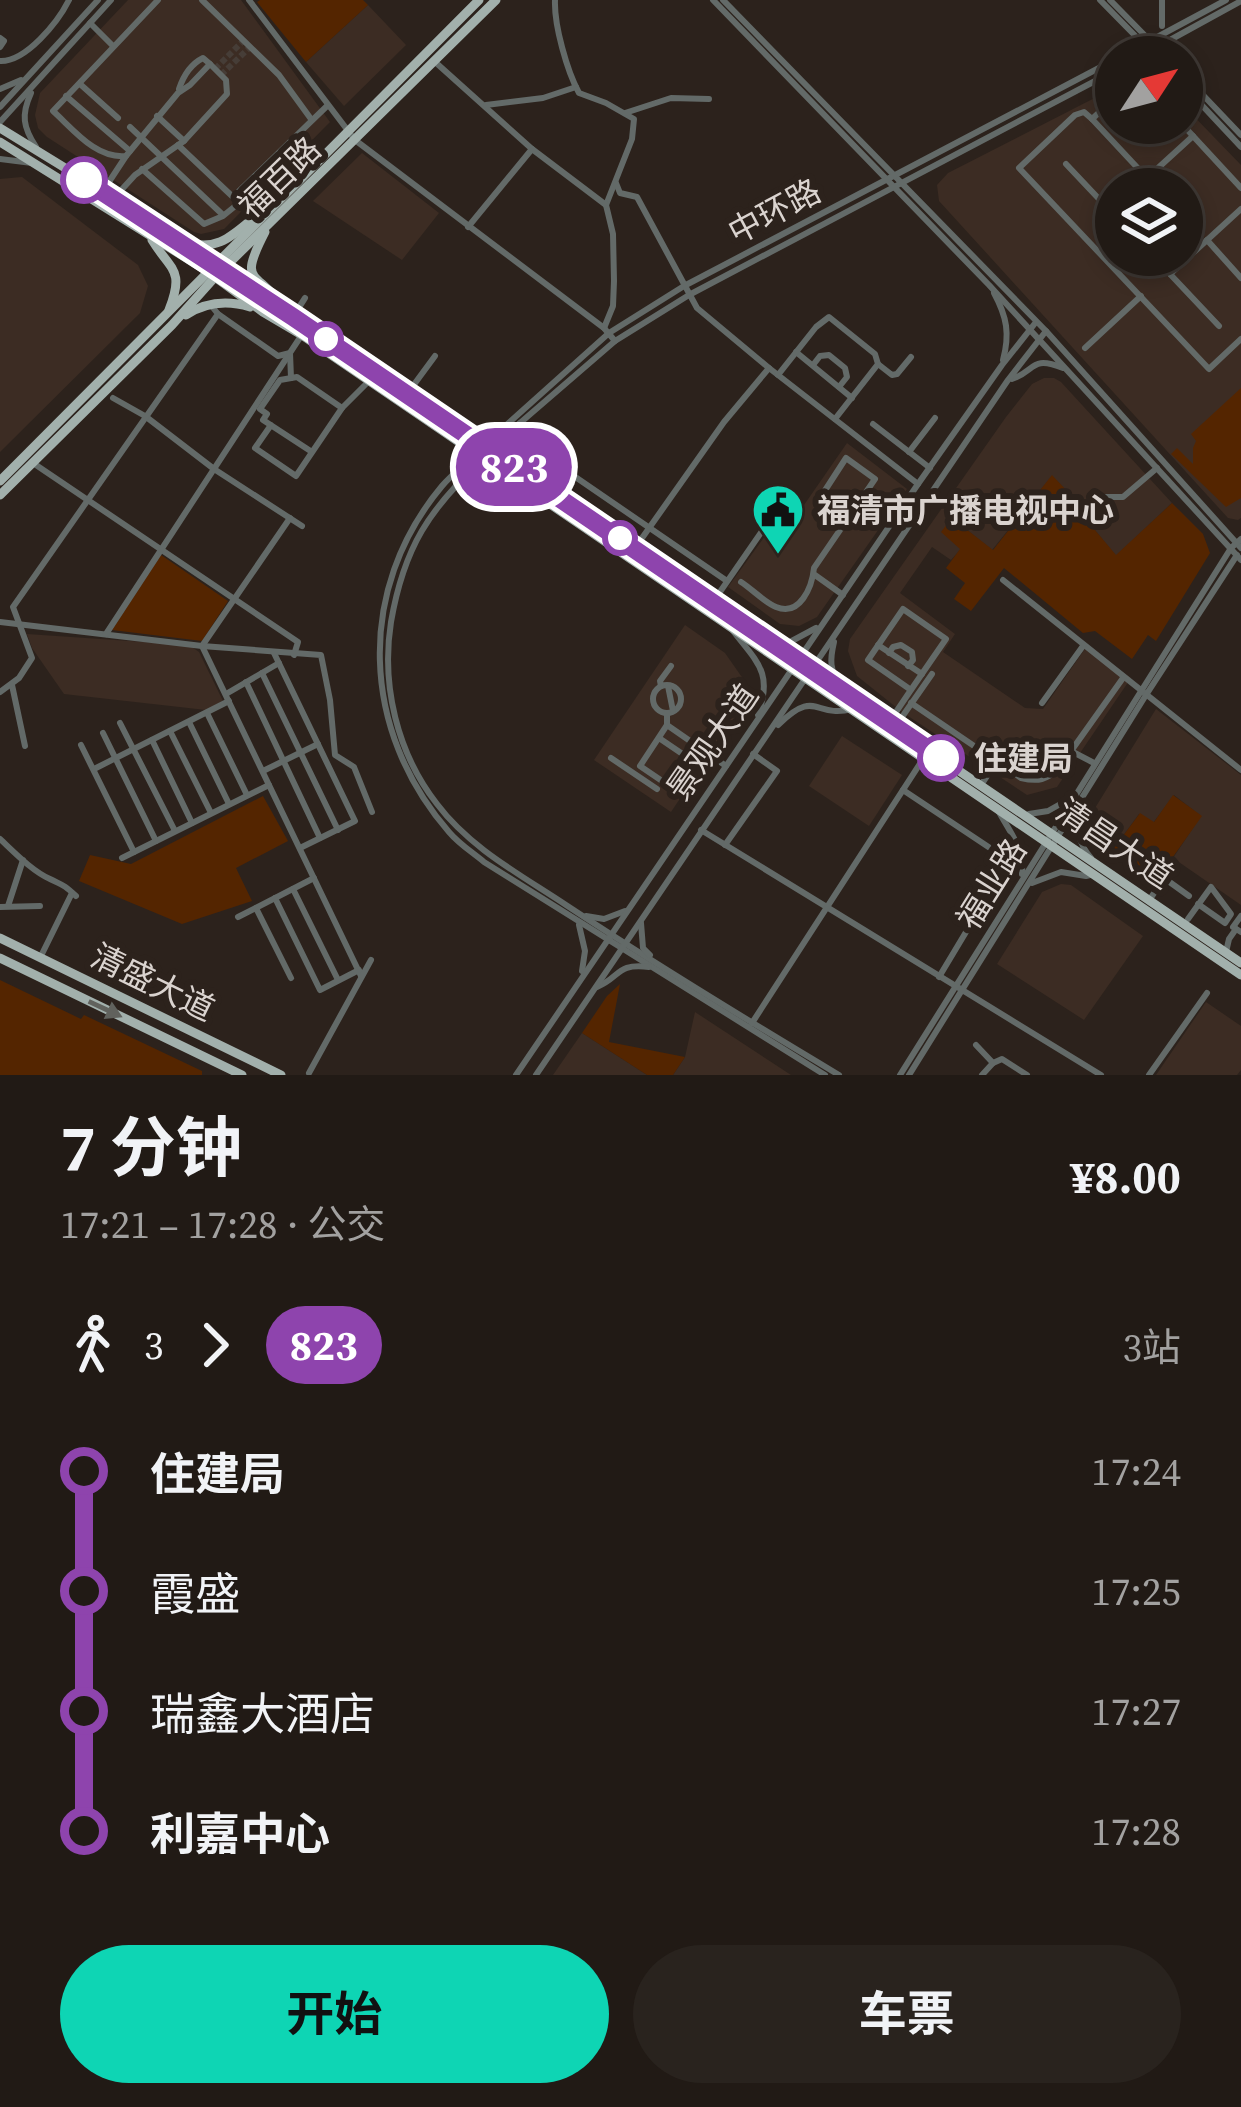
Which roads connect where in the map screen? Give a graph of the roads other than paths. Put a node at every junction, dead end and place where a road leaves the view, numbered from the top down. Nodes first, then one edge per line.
1 (98, 0) edge
2 (111, 0) edge
3 (158, 0) edge
4 (202, 0) edge
5 (249, 0) edge
6 (479, 0) edge
7 (496, 0) edge
8 (555, 0) edge
9 (713, 0) edge
10 (723, 0) edge
11 (1100, 0) edge
12 (1110, 0) edge
13 (1162, 0) edge
14 (1226, 0) edge
15 (68, 1) edge
16 (1241, 2) edge
17 (86, 20) junction
18 (1162, 26) dead end
19 (1138, 36) edge
20 (1141, 36) edge
21 (1170, 36) edge
22 (1174, 36) edge
23 (115, 47) junction
24 (0, 61) edge
25 (434, 61) junction
26 (1095, 70) edge
27 (33, 78) junction
28 (1095, 81) edge
29 (79, 83) junction
30 (576, 87) junction
31 (0, 89) edge
32 (1203, 96) edge
33 (66, 97) junction
34 (710, 99) dead end
35 (483, 105) junction
36 (327, 106) junction
37 (1203, 106) edge
38 (0, 107) edge
39 (625, 113) junction
40 (157, 116) junction
41 (1095, 116) edge
42 (118, 118) dead end
43 (311, 119) junction
44 (1092, 119) junction
45 (0, 125) edge
46 (130, 127) dead end
47 (1241, 135) edge
48 (141, 136) junction
49 (351, 136) junction
50 (0, 142) edge
51 (181, 143) junction
52 (1184, 144) edge
53 (1200, 144) edge
54 (1241, 147) edge
55 (532, 149) junction
56 (128, 153) junction
57 (161, 156) junction
58 (0, 159) edge
59 (38, 159) junction
60 (1066, 164) dead end
61 (1138, 168) edge
62 (1158, 168) edge
63 (142, 169) junction
64 (890, 177) junction
65 (616, 183) junction
66 (898, 184) junction
67 (1241, 188) edge
68 (104, 191) junction
69 (1095, 193) edge
70 (233, 197) junction
71 (114, 198) junction
72 (606, 205) junction
73 (1241, 209) edge
74 (224, 215) junction
75 (268, 218) junction
76 (468, 227) junction
77 (149, 236) junction
78 (173, 237) junction
79 (1207, 240) junction
80 (1203, 244) edge
81 (214, 271) junction
82 (1172, 276) edge
83 (1241, 278) edge
84 (989, 285) junction
85 (687, 290) junction
86 (1141, 296) junction
87 (305, 298) dead end
88 (210, 304) junction
89 (263, 312) junction
90 (218, 314) junction
91 (289, 314) junction
92 (168, 322) junction
93 (1033, 325) junction
94 (1219, 326) dead end
95 (606, 330) junction
96 (302, 335) junction
97 (1042, 335) junction
98 (1241, 340) edge
99 (615, 341) junction
100 (1085, 348) dead end
101 (796, 352) junction
102 (290, 353) junction
103 (435, 356) dead end
104 (911, 357) dead end
105 (878, 364) junction
106 (1002, 365) junction
107 (813, 366) junction
108 (770, 368) junction
109 (1069, 370) junction
110 (778, 375) junction
111 (291, 378) junction
112 (1008, 380) junction
113 (369, 381) junction
114 (839, 387) junction
115 (407, 394) junction
116 (113, 398) dead end
117 (852, 398) junction
118 (342, 408) junction
119 (145, 416) junction
120 (935, 418) dead end
121 (835, 419) junction
122 (520, 423) junction
123 (873, 424) dead end
124 (271, 425) junction
125 (312, 452) junction
126 (484, 452) junction
127 (909, 452) junction
128 (33, 463) junction
129 (930, 468) junction
130 (1157, 468) junction
131 (214, 469) junction
132 (0, 481) edge
133 (918, 484) junction
134 (933, 494) junction
135 (0, 495) edge
136 (1094, 497) dead end
137 (91, 500) junction
138 (776, 512) dead end
139 (850, 516) junction
140 (290, 518) junction
141 (863, 525) dead end
142 (302, 526) dead end
143 (649, 528) junction
144 (635, 548) junction
145 (1238, 549) edge
146 (160, 550) junction
147 (814, 575) junction
148 (1003, 580) dead end
149 (728, 581) junction
150 (741, 582) dead end
151 (842, 595) junction
152 (233, 601) junction
153 (713, 602) junction
154 (0, 622) edge
155 (824, 622) junction
156 (18, 624) junction
157 (727, 624) junction
158 (755, 631) junction
159 (837, 633) junction
160 (106, 634) junction
161 (878, 645) junction
162 (202, 646) junction
163 (1083, 646) junction
164 (274, 652) junction
165 (294, 655) junction
166 (279, 663) junction
167 (795, 664) junction
168 (670, 666) dead end
169 (262, 673) junction
170 (809, 674) junction
171 (922, 674) junction
172 (932, 674) dead end
173 (1123, 678) junction
174 (246, 682) junction
175 (12, 685) junction
176 (664, 686) junction
177 (911, 690) junction
178 (0, 692) edge
179 (1142, 693) junction
180 (227, 698) junction
181 (911, 703) junction
182 (1042, 703) dead end
183 (854, 705) junction
184 (733, 706) dead end
185 (670, 712) junction
186 (207, 713) junction
187 (189, 722) junction
188 (894, 722) junction
189 (120, 723) dead end
190 (667, 725) junction
191 (753, 727) junction
192 (170, 731) junction
193 (103, 733) dead end
194 (766, 736) junction
195 (658, 738) junction
196 (152, 740) junction
197 (81, 745) dead end
198 (318, 745) junction
199 (25, 746) dead end
200 (134, 749) junction
201 (702, 749) junction
202 (301, 753) junction
203 (753, 754) junction
204 (1069, 754) junction
205 (116, 758) junction
206 (611, 758) dead end
207 (923, 759) junction
208 (283, 761) junction
209 (997, 761) junction
210 (1094, 763) junction
211 (640, 766) junction
212 (726, 766) junction
213 (94, 769) junction
214 (1008, 769) junction
215 (1241, 770) edge
216 (263, 771) junction
217 (634, 774) junction
218 (269, 784) junction
219 (981, 785) junction
220 (657, 789) dead end
221 (903, 790) junction
222 (248, 795) junction
223 (1078, 798) junction
224 (229, 804) junction
225 (996, 807) junction
226 (1015, 808) junction
227 (372, 812) dead end
228 (211, 813) junction
229 (192, 823) junction
230 (338, 830) junction
231 (701, 830) junction
232 (175, 831) junction
233 (0, 838) edge
234 (320, 838) junction
235 (1052, 839) junction
236 (156, 841) junction
237 (724, 845) junction
238 (300, 848) junction
239 (134, 852) junction
240 (122, 858) dead end
241 (23, 860) junction
242 (1093, 861) junction
243 (1171, 868) dead end
244 (1096, 873) junction
245 (314, 878) junction
246 (1164, 878) junction
247 (1025, 883) junction
248 (293, 889) junction
249 (642, 889) junction
250 (1189, 896) dead end
251 (656, 897) junction
252 (274, 898) junction
253 (1150, 898) junction
254 (1198, 904) junction
255 (40, 906) dead end
256 (4, 907) edge
257 (256, 908) junction
258 (825, 908) junction
259 (628, 910) junction
260 (1241, 916) edge
261 (238, 917) dead end
262 (641, 918) junction
263 (580, 919) junction
264 (1188, 919) dead end
265 (1239, 931) edge
266 (609, 937) junction
267 (0, 938) edge
268 (1239, 944) edge
269 (623, 945) junction
270 (1228, 950) junction
271 (0, 958) edge
272 (40, 958) junction
273 (371, 960) dead end
274 (1241, 963) edge
275 (654, 965) junction
276 (587, 969) junction
277 (360, 973) junction
278 (1241, 975) edge
279 (601, 977) junction
280 (939, 977) junction
281 (291, 978) dead end
282 (581, 978) junction
283 (338, 980) junction
284 (593, 988) junction
285 (958, 989) junction
286 (1207, 993) dead end
287 (751, 1025) junction
288 (976, 1045) dead end
289 (993, 1063) junction
290 (219, 1070) edge
291 (309, 1073) edge
292 (242, 1075) edge
293 (281, 1075) edge
294 (516, 1075) edge
295 (536, 1075) edge
296 (825, 1075) edge
297 (839, 1075) edge
298 (905, 1075) edge
299 (982, 1075) edge
300 (1027, 1075) edge
301 (1101, 1075) edge
302 (1149, 1075) edge

1 - 17 street
2 - 17 street
3 - 23 street
4 - 43 street
5 - 36 street
6 - 49 main road, 福百路
7 - 25 main road, 福百路
8 - 30 street
9 - 64 street
10 - 64 street
11 - 19 street
12 - 20 street
13 - 18 street
14 - 21 street, 中环路
15 - 17 street
15 - 24 street
16 - 22 street, 中环路
17 - 23 street
17 - 27 street
23 - 29 street
25 - 35 street
25 - 49 main road, 福百路
26 - 64 street, 中环路
27 - 31 street
27 - 38 street
27 - 45 street
27 - 59 street
28 - 66 street, 中环路
29 - 33 street
29 - 42 street
30 - 35 street
30 - 39 street
32 - 47 street
33 - 56 street
33 - 56 street
34 - 39 street
35 - 55 street
36 - 43 street
36 - 49 street
37 - 54 street
39 - 65 street
40 - 48 street
40 - 51 street
40 - 51 street
41 - 44 street
43 - 70 street
44 - 61 street
44 - 86 street
45 - 59 main road, 清昌大道
46 - 48 street
48 - 56 street
48 - 57 street
49 - 75 main road, 福百路
49 - 76 street
50 - 59 main road, 清昌大道
51 - 57 street
51 - 70 street
52 - 62 street
53 - 67 street
55 - 72 street
55 - 76 street
56 - 68 street
57 - 63 street
57 - 74 street
58 - 59 street
59 - 68 main road, 清昌大道
59 - 77 main road, 清昌大道
60 - 69 street
63 - 71 street
63 - 74 street
64 - 66 street
64 - 85 street, 中环路
65 - 72 street
65 - 85 street
66 - 84 street
66 - 85 street, 中环路
66 - 93 street
68 - 71 main road, 清昌大道
70 - 74 street
71 - 78 main road, 清昌大道
72 - 95 street
73 - 79 street
75 - 78 main road
75 - 81 main road, 福百路
75 - 91 main road
76 - 95 street
77 - 81 main road, 清昌大道
77 - 92 main road
78 - 81 main road, 清昌大道
79 - 80 street
79 - 83 street
81 - 89 main road, 清昌大道
81 - 91 main road, 清昌大道
81 - 92 main road, 福百路
82 - 94 street
84 - 93 street
84 - 106 street
85 - 95 street, 中环路
85 - 99 street, 中环路
85 - 108 street
86 - 98 street
86 - 100 street
87 - 91 street
88 - 89 main road
88 - 90 street
88 - 92 main road
89 - 96 main road, 清昌大道
90 - 102 street
90 - 119 street
91 - 115 main road, 清昌大道
92 - 128 main road, 福百路
92 - 132 main road, 福百路
93 - 97 street
93 - 106 street, 景观大道
95 - 99 street
95 - 126 street, 中环路
96 - 102 street
96 - 113 main road, 清昌大道
97 - 109 street
97 - 112 street, 景观大道
97 - 145 street
99 - 122 street, 中环路
101 - 105 street
101 - 107 street
101 - 110 street
102 - 111 street
102 - 131 street
103 - 115 street
104 - 105 street
105 - 117 street
106 - 129 street, 景观大道
107 - 114 street
107 - 114 street
108 - 110 street
108 - 143 street
109 - 112 street
109 - 130 street
110 - 121 street
111 - 118 street
111 - 124 street
112 - 134 street, 景观大道
113 - 118 street
113 - 126 main road, 清昌大道
114 - 117 street
115 - 126 main road, 清昌大道
116 - 119 street
117 - 121 street
118 - 125 street
119 - 131 street
119 - 137 street
120 - 127 street
121 - 133 street
122 - 126 street, 中环路
122 - 143 street
123 - 127 street
124 - 125 street
124 - 125 street
126 - 144 main road, 清昌大道
126 - 157 main road, 清昌大道
126 - 263 street, 中环路
127 - 129 street
128 - 135 main road, 福百路
128 - 137 street
129 - 133 street, 景观大道
130 - 136 street
130 - 145 street
131 - 140 street
131 - 146 street
133 - 134 street
133 - 151 street, 景观大道
134 - 159 street, 景观大道
137 - 146 street
137 - 156 street
138 - 149 street
139 - 139 street
139 - 141 street
139 - 147 street
140 - 142 street
140 - 152 street
143 - 144 street
143 - 149 street
144 - 153 main road, 清昌大道
145 - 179 street, 福业路
146 - 152 street
146 - 160 street
147 - 150 street
147 - 151 street
148 - 163 street
149 - 153 street
151 - 155 street, 景观大道
152 - 162 street
152 - 165 street
153 - 158 main road, 清昌大道
154 - 156 street
155 - 158 street
155 - 167 street, 景观大道
156 - 160 street
156 - 175 street
157 - 167 main road, 清昌大道
157 - 191 street
158 - 167 main road, 清昌大道
159 - 170 street, 景观大道
159 - 183 street
160 - 162 street
161 - 171 street
161 - 171 street
161 - 177 street
162 - 164 street
162 - 180 street
163 - 173 street
163 - 182 street
164 - 165 street
164 - 166 street
165 - 227 street
166 - 169 street
166 - 198 street
167 - 170 main road, 清昌大道
167 - 191 street, 景观大道
168 - 176 street
169 - 174 street
169 - 202 street
170 - 183 main road, 清昌大道
170 - 194 street, 景观大道
171 - 177 street
172 - 181 street
173 - 179 street
173 - 204 street
174 - 180 street
174 - 208 street
175 - 178 street
175 - 199 street
176 - 185 street
176 - 185 street
177 - 188 street
179 - 210 street, 福业路
179 - 215 street
179 - 223 street, 福业路
180 - 186 street
180 - 216 street
181 - 188 street
181 - 209 street
183 - 188 main road, 清昌大道
183 - 194 street
183 - 207 main road, 清昌大道
184 - 201 street
185 - 190 street
186 - 187 street
186 - 222 street
187 - 192 street
187 - 224 street
188 - 219 main road, 清昌大道
189 - 200 street
190 - 195 street
190 - 201 street
191 - 212 street, 景观大道
192 - 196 street
192 - 228 street
193 - 205 street
194 - 203 street, 景观大道
195 - 211 street
195 - 211 street
196 - 200 street
196 - 229 street
197 - 213 street
198 - 202 street
198 - 230 street
200 - 205 street
200 - 232 street
201 - 212 street
202 - 208 street
202 - 230 street
203 - 231 street, 景观大道
203 - 237 street
204 - 210 street
204 - 214 street
204 - 214 street
205 - 213 street
205 - 236 street
206 - 217 street
207 - 221 street
207 - 225 main road, 清昌大道
208 - 216 street
208 - 234 street
209 - 214 street
209 - 219 street
210 - 223 street, 福业路
211 - 217 street
212 - 249 street, 景观大道
213 - 239 street
216 - 218 street
217 - 220 street
218 - 222 street
218 - 238 street
219 - 226 main road, 清昌大道
221 - 258 street
221 - 280 street
222 - 224 street
223 - 226 street
223 - 235 street, 福业路
223 - 242 street
224 - 228 street
225 - 235 main road, 清昌大道
225 - 247 street
226 - 235 main road, 清昌大道
228 - 229 street
229 - 232 street
230 - 234 street
231 - 237 street
231 - 251 street, 景观大道
232 - 236 street
233 - 241 street
234 - 238 street
235 - 242 main road, 清昌大道
235 - 244 main road, 清昌大道
235 - 247 street, 福业路
236 - 239 street
237 - 258 street
238 - 245 street
239 - 240 street
241 - 256 street
241 - 272 street
242 - 253 main road, 清昌大道
243 - 246 street
244 - 247 street
244 - 278 main road, 清昌大道
245 - 248 street
245 - 277 street
246 - 250 street
246 - 253 street
247 - 285 street, 福业路
248 - 252 street
248 - 283 street
249 - 251 street
249 - 259 street, 景观大道
251 - 262 street, 景观大道
252 - 257 street
252 - 283 street
253 - 270 main road, 清昌大道
254 - 254 street
254 - 264 street
255 - 256 street
257 - 261 street
257 - 281 street
258 - 280 street
258 - 287 street
259 - 263 street
259 - 266 street, 景观大道
260 - 265 street
262 - 269 street, 景观大道
262 - 275 street
263 - 266 street, 中环路
263 - 282 street
265 - 270 street
266 - 269 street, 中环路
266 - 276 street, 景观大道
267 - 272 main road, 清盛大道
268 - 270 street
269 - 275 street, 中环路
269 - 279 street, 景观大道
270 - 274 main road, 清昌大道
271 -> 290 main road, 清盛大道
272 - 293 main road, 清盛大道
273 - 277 street
275 - 284 street
275 - 287 street, 中环路
276 - 279 street
276 - 282 street, 景观大道
277 - 283 street
277 - 291 street
279 - 284 street, 景观大道
280 - 285 street
282 - 294 street, 景观大道
284 - 295 street, 景观大道
285 - 298 street, 福业路
285 - 301 street
286 - 302 street
287 - 296 street
287 - 297 street
288 - 289 street
289 - 299 street
289 - 300 street
290 - 292 main road, 清盛大道

